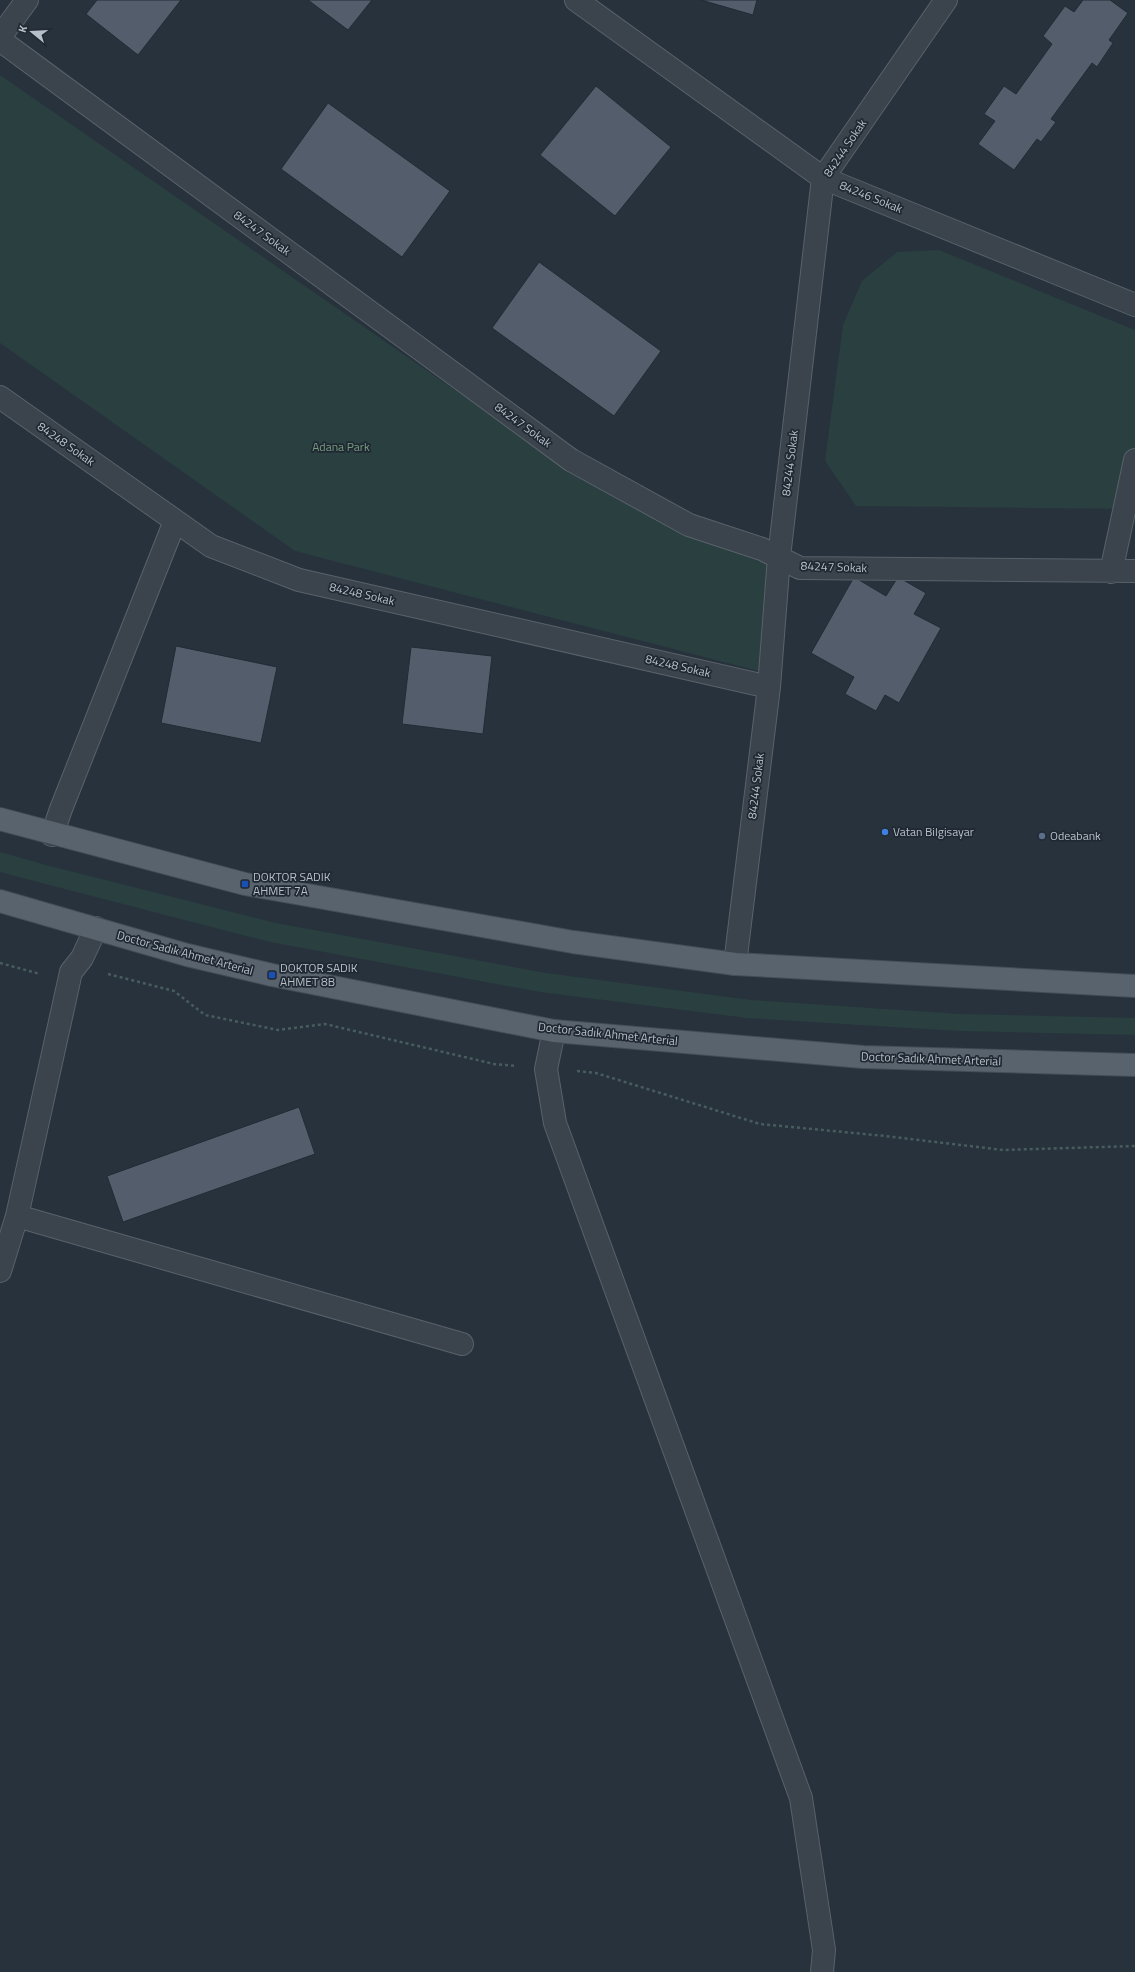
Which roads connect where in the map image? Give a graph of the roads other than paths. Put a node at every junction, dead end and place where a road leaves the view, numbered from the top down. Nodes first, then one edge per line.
1 (26, 0) edge
2 (576, 0) edge
3 (946, 0) edge
4 (0, 37) edge
5 (0, 40) edge
6 (823, 178) junction
7 (1135, 304) edge
8 (0, 397) edge
9 (1135, 460) edge
10 (175, 521) junction
11 (778, 557) junction
12 (1135, 571) edge
13 (1111, 572) junction
14 (769, 687) junction
15 (0, 820) edge
16 (52, 835) junction
17 (0, 901) edge
18 (96, 928) junction
19 (735, 964) junction
20 (1135, 986) edge
21 (554, 1031) junction
22 (1135, 1065) edge
23 (17, 1216) junction
24 (0, 1271) edge
25 (462, 1344) dead end
26 (822, 1972) edge

1 - 4 street
2 - 6 street, 84246 Sokak
3 - 6 street, 84244 Sokak
5 - 11 street, 84247 Sokak
6 - 7 street, 84246 Sokak
6 - 11 street, 84244 Sokak
8 - 10 street, 84248 Sokak
9 - 13 street
10 - 14 street, 84248 Sokak
10 - 16 street
11 - 13 street, 84247 Sokak
11 - 14 street, 84244 Sokak
12 - 13 street, 84247 Sokak
14 - 19 street, 84244 Sokak
15 - 16 main road
16 - 19 main road
17 - 18 main road, Doctor Sadık Ahmet Arterial
18 - 21 main road, Doctor Sadık Ahmet Arterial
18 - 23 street
19 - 20 main road
21 - 22 main road, Doctor Sadık Ahmet Arterial
21 - 26 street
23 - 24 street
23 - 25 street

